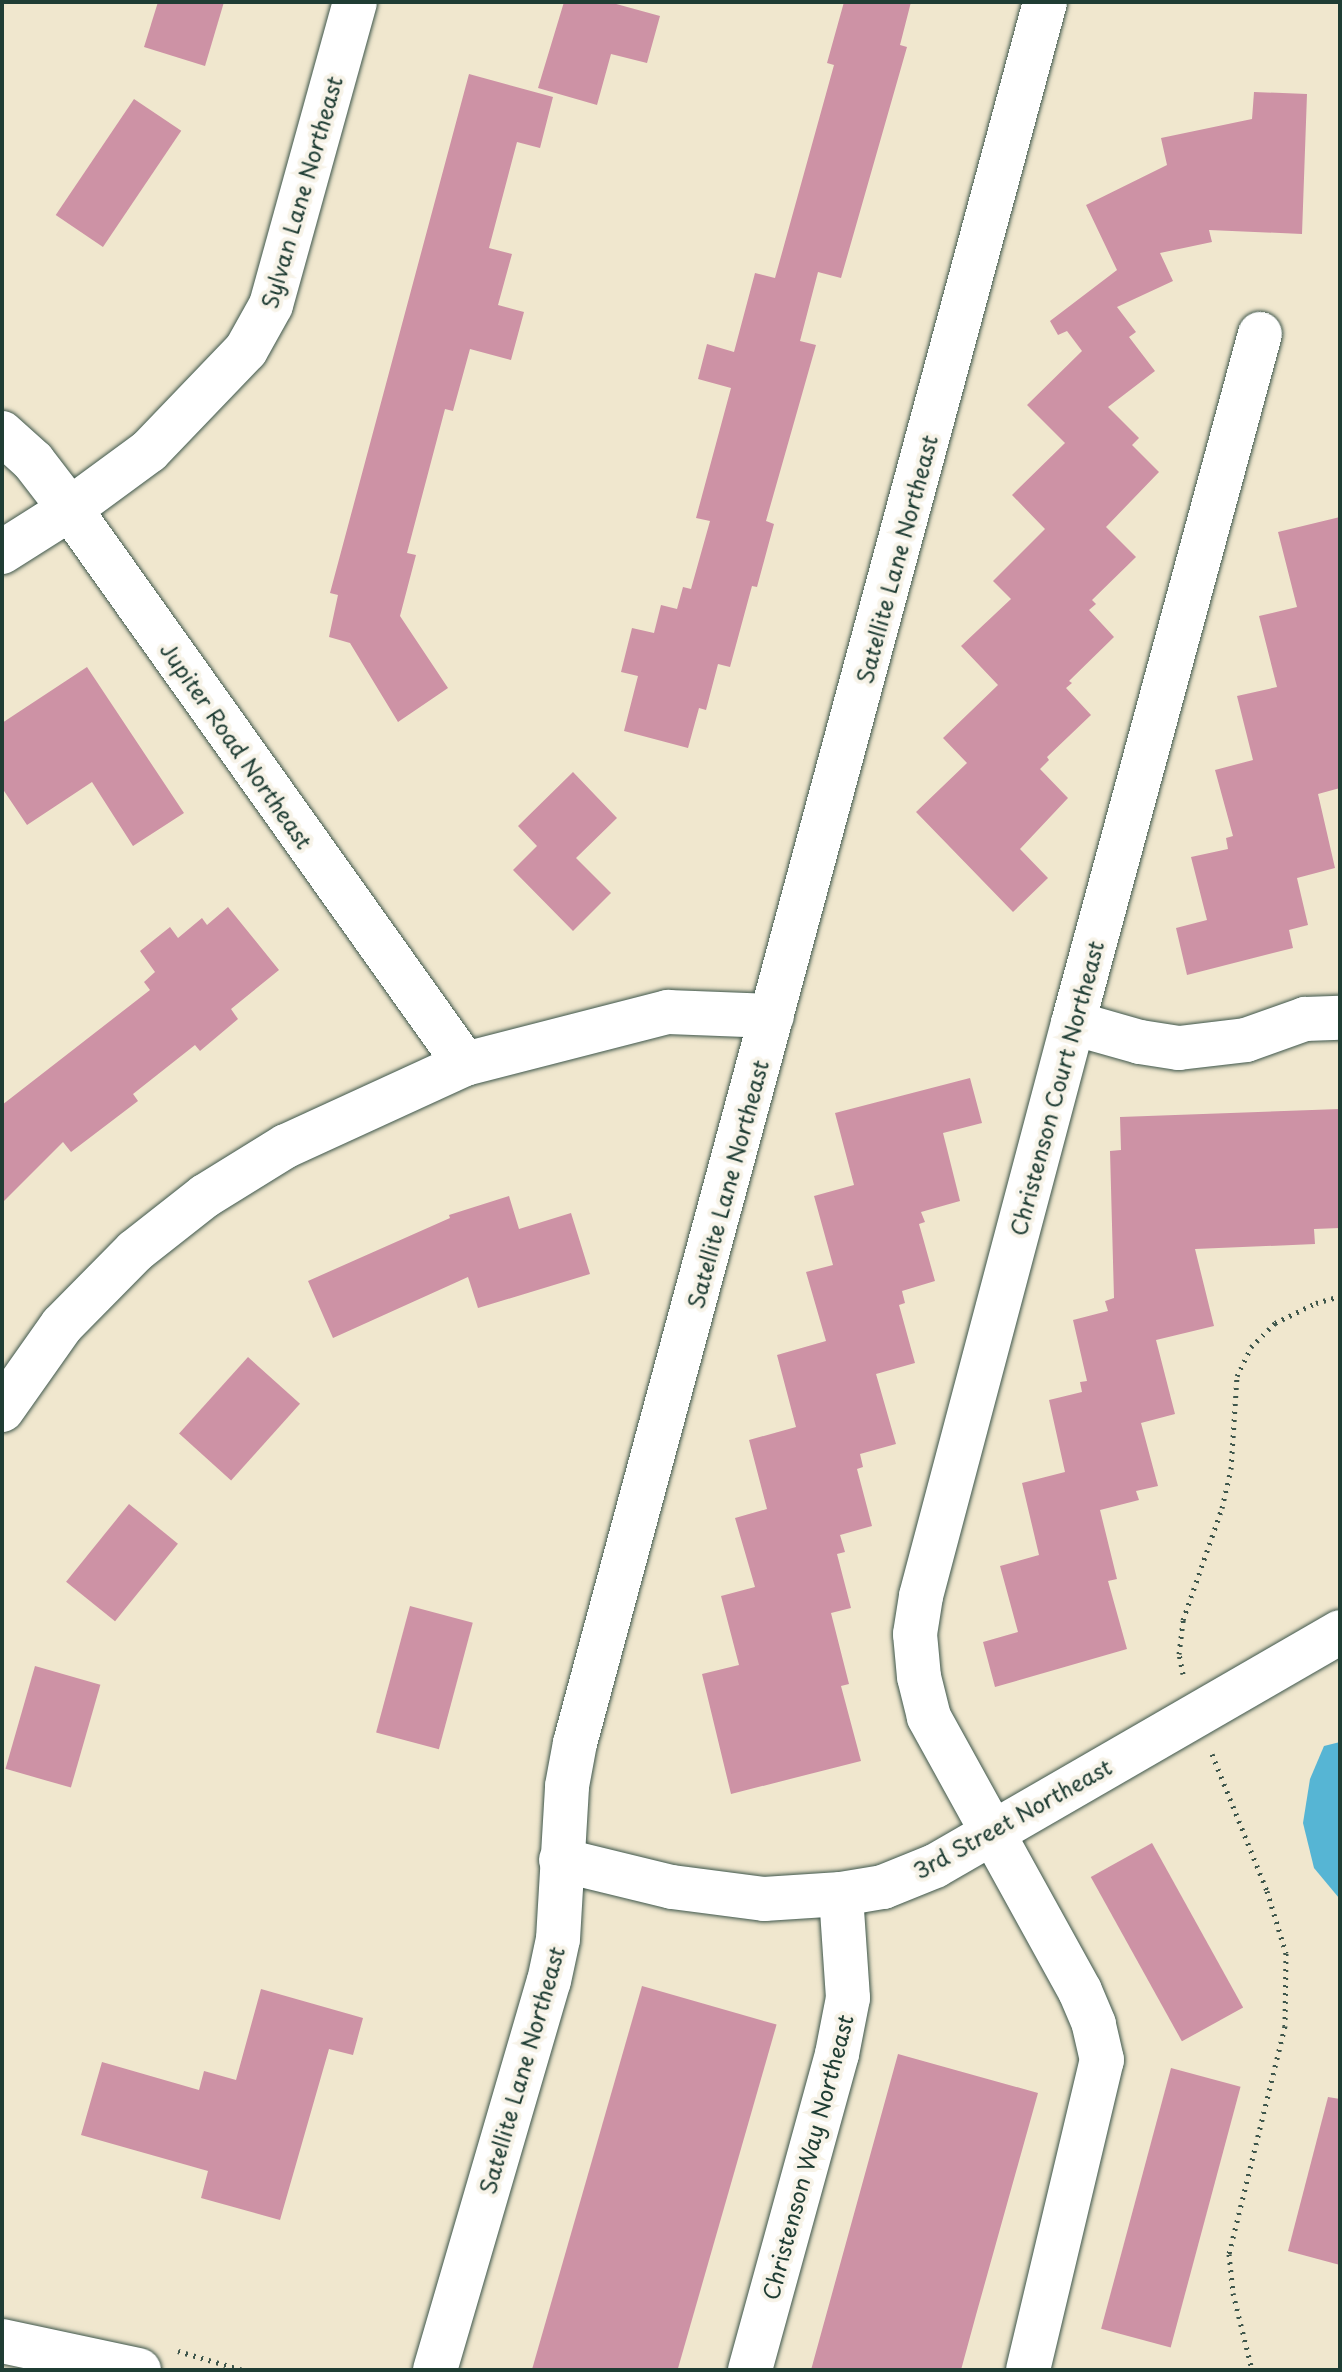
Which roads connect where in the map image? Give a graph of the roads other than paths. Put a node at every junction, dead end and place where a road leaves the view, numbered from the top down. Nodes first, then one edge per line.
1 (355, 2) edge
2 (1045, 2) edge
3 (1260, 334) dead end
4 (2, 433) edge
5 (70, 509) junction
6 (2, 552) edge
7 (772, 1016) junction
8 (1340, 1018) edge
9 (1073, 1023) junction
10 (465, 1064) junction
11 (2, 1410) edge
12 (1340, 1632) edge
13 (991, 1834) junction
14 (561, 1860) junction
15 (841, 1894) junction
16 (2, 2341) edge
17 (139, 2370) edge
18 (435, 2370) edge
19 (750, 2370) edge
20 (1028, 2370) edge

1 - 5 street, Sylvan Lane Northeast
2 - 7 street, Satellite Lane Northeast
3 - 9 street, Christenson Court Northeast
4 - 5 street, Jupiter Road Northeast
5 - 6 street, Sylvan Lane Northeast
5 - 10 street, Jupiter Road Northeast
7 - 10 street
7 - 14 street, Satellite Lane Northeast
8 - 9 street
9 - 13 street, Christenson Court Northeast
10 - 11 street
12 - 13 street, 3rd Street Northeast
13 - 15 street, 3rd Street Northeast
13 - 20 street
14 - 15 street, 3rd Street Northeast
14 - 18 street, Satellite Lane Northeast
15 - 19 street, Christenson Way Northeast
16 - 17 street

